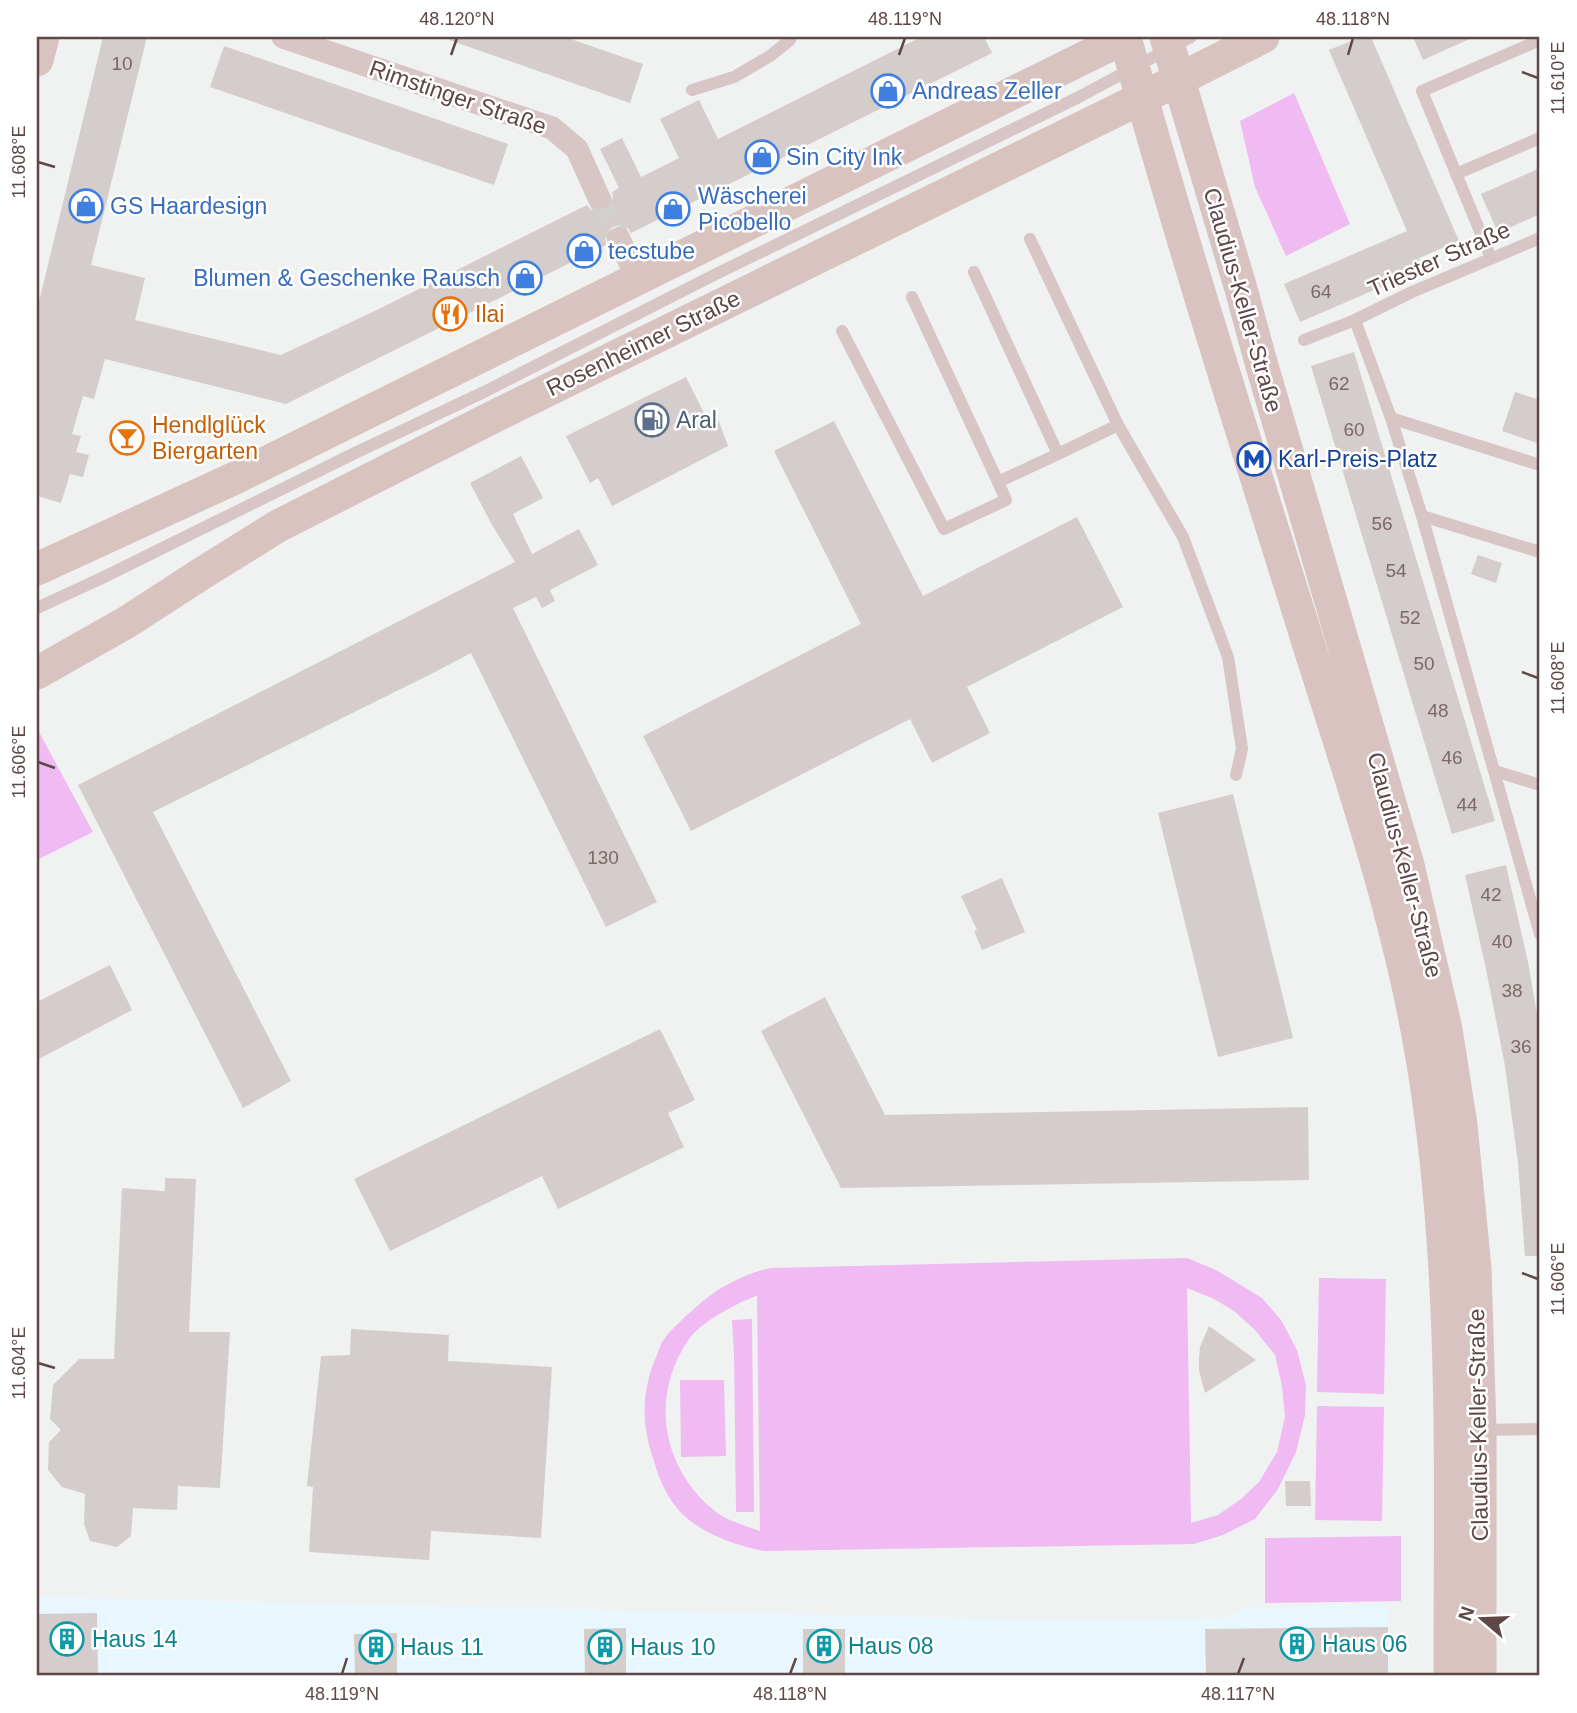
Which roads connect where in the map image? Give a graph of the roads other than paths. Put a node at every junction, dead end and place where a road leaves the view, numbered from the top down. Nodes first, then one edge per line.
1 (43, 37) edge
2 (283, 37) edge
3 (791, 37) edge
4 (1263, 37) edge
5 (1540, 40) edge
6 (1175, 41) edge
7 (1130, 55) edge
8 (37, 60) edge
9 (1179, 79) junction
10 (692, 90) dead end
11 (1540, 138) edge
12 (1456, 173) junction
13 (599, 198) tunnel mouth
14 (619, 239) tunnel mouth
15 (1030, 239) dead end
16 (1540, 239) edge
17 (1491, 258) junction
18 (974, 272) dead end
19 (638, 280) junction
20 (912, 297) dead end
21 (1355, 320) junction
22 (842, 331) dead end
23 (1304, 341) dead end
24 (1391, 418) junction
25 (1118, 425) junction
26 (1058, 454) junction
27 (1540, 465) edge
28 (998, 482) junction
29 (1422, 516) junction
30 (1540, 552) edge
31 (37, 569) edge
32 (37, 608) edge
33 (37, 673) edge
34 (1495, 771) junction
35 (1236, 775) dead end
36 (1540, 785) edge
37 (1540, 934) edge
38 (1540, 1429) edge
39 (1480, 1430) junction
40 (1450, 1676) edge
41 (1480, 1676) edge

1 - 8 main road
2 - 13 street, Rimstinger Straße
3 - 10 lane
4 - 9 main road, Rosenheimer Straße
5 - 12 lane
6 - 7 lane, Rosenheimer Straße
6 - 9 main road, Claudius-Keller-Straße
7 - 9 main road, Rosenheimer Straße
7 - 19 main road, Rosenheimer Straße
7 - 32 lane, Rosenheimer Straße
7 - 33 main road, Rosenheimer Straße
7 - 40 main road, Claudius-Keller-Straße
9 - 39 main road, Claudius-Keller-Straße
11 - 12 lane
12 - 17 lane
14 - 19 street
15 - 25 lane
16 - 17 lane, Triester Straße
17 - 21 lane, Triester Straße
18 - 26 lane
19 - 31 main road, Rosenheimer Straße
20 - 28 lane
21 - 23 lane, Triester Straße
21 - 24 lane
22 - 28 lane
24 - 27 lane
24 - 29 lane
25 - 26 lane
25 - 35 lane
26 - 28 lane
29 - 30 lane
29 - 34 lane
34 - 36 lane
34 - 37 lane
38 - 39 lane
39 - 41 main road, Claudius-Keller-Straße

